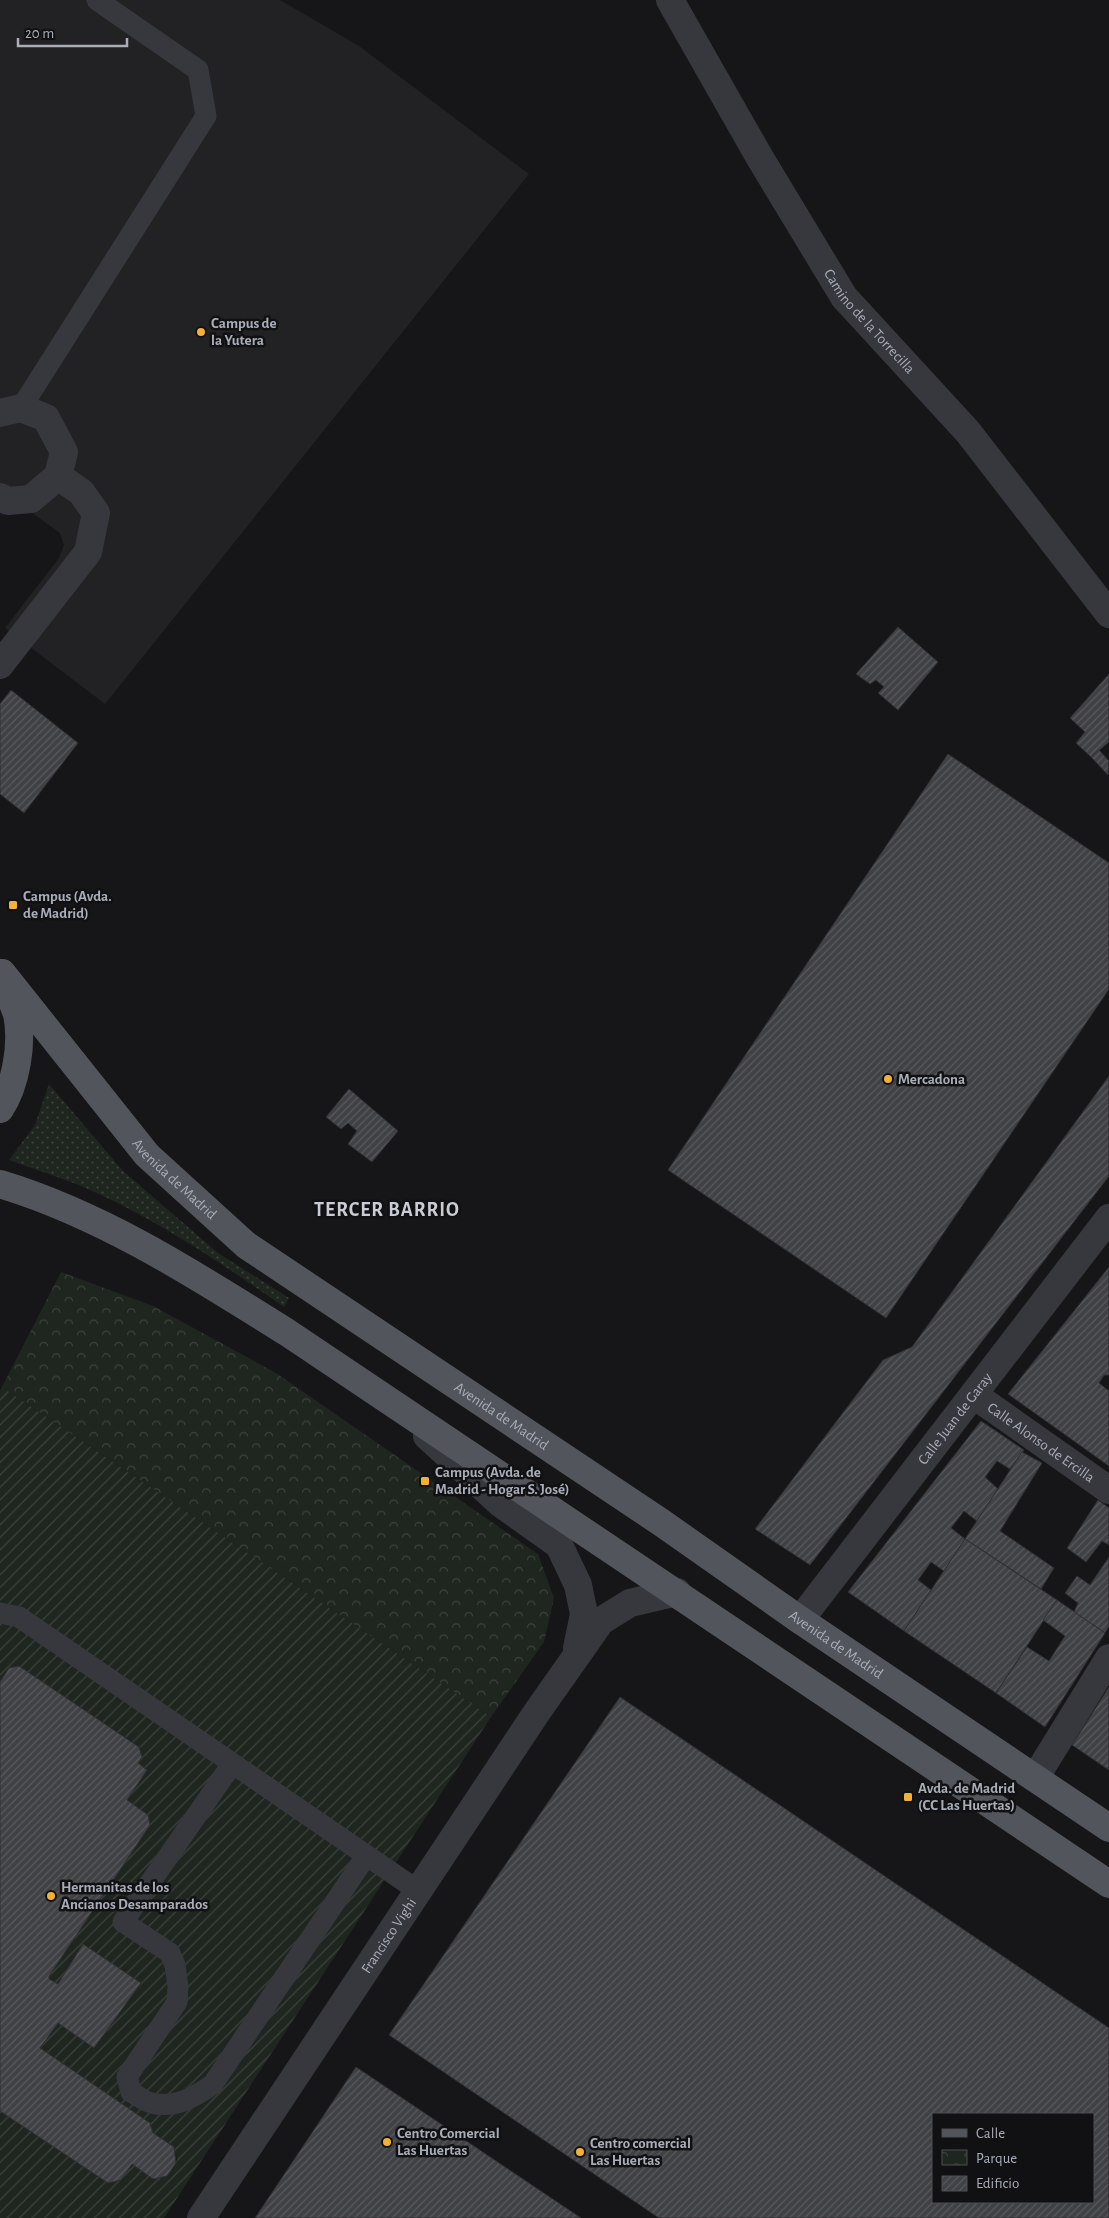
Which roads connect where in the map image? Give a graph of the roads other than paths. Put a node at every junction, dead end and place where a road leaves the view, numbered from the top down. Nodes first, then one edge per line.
1 (97, 0) edge
2 (670, 0) edge
3 (10, 411) edge
4 (58, 476) junction
5 (0, 497) edge
6 (1109, 614) edge
7 (0, 665) edge
8 (1, 972) edge
9 (0, 1109) edge
10 (0, 1184) edge
11 (1109, 1218) edge
12 (974, 1395) junction
13 (391, 1403) junction
14 (1109, 1490) edge
15 (677, 1592) junction
16 (6, 1617) edge
17 (800, 1620) junction
18 (576, 1655) junction
19 (1109, 1658) edge
20 (232, 1764) junction
21 (1035, 1778) junction
22 (1109, 1828) edge
23 (366, 1856) junction
24 (1109, 1884) edge
25 (420, 1892) junction
26 (202, 2218) edge

1 - 3 lane
2 - 6 street, Camino de la Torrecilla
3 - 4 street
4 - 5 street
4 - 7 street
8 - 9 main road
8 - 17 main road, Avenida de Madrid
10 - 13 main road
11 - 12 street, Calle Juan de Garay
12 - 14 street, Calle Alonso de Ercilla
12 - 17 street, Calle Juan de Garay
13 - 15 main road
13 - 18 street, Francisco Vighi
15 - 18 street, Francisco Vighi
15 - 24 main road
16 - 20 lane
17 - 21 main road, Avenida de Madrid
18 - 25 street, Francisco Vighi
19 - 21 street
20 - 23 lane
20 - 23 lane
21 - 22 main road, Avenida de Madrid
23 - 25 lane
25 - 26 street, Francisco Vighi

